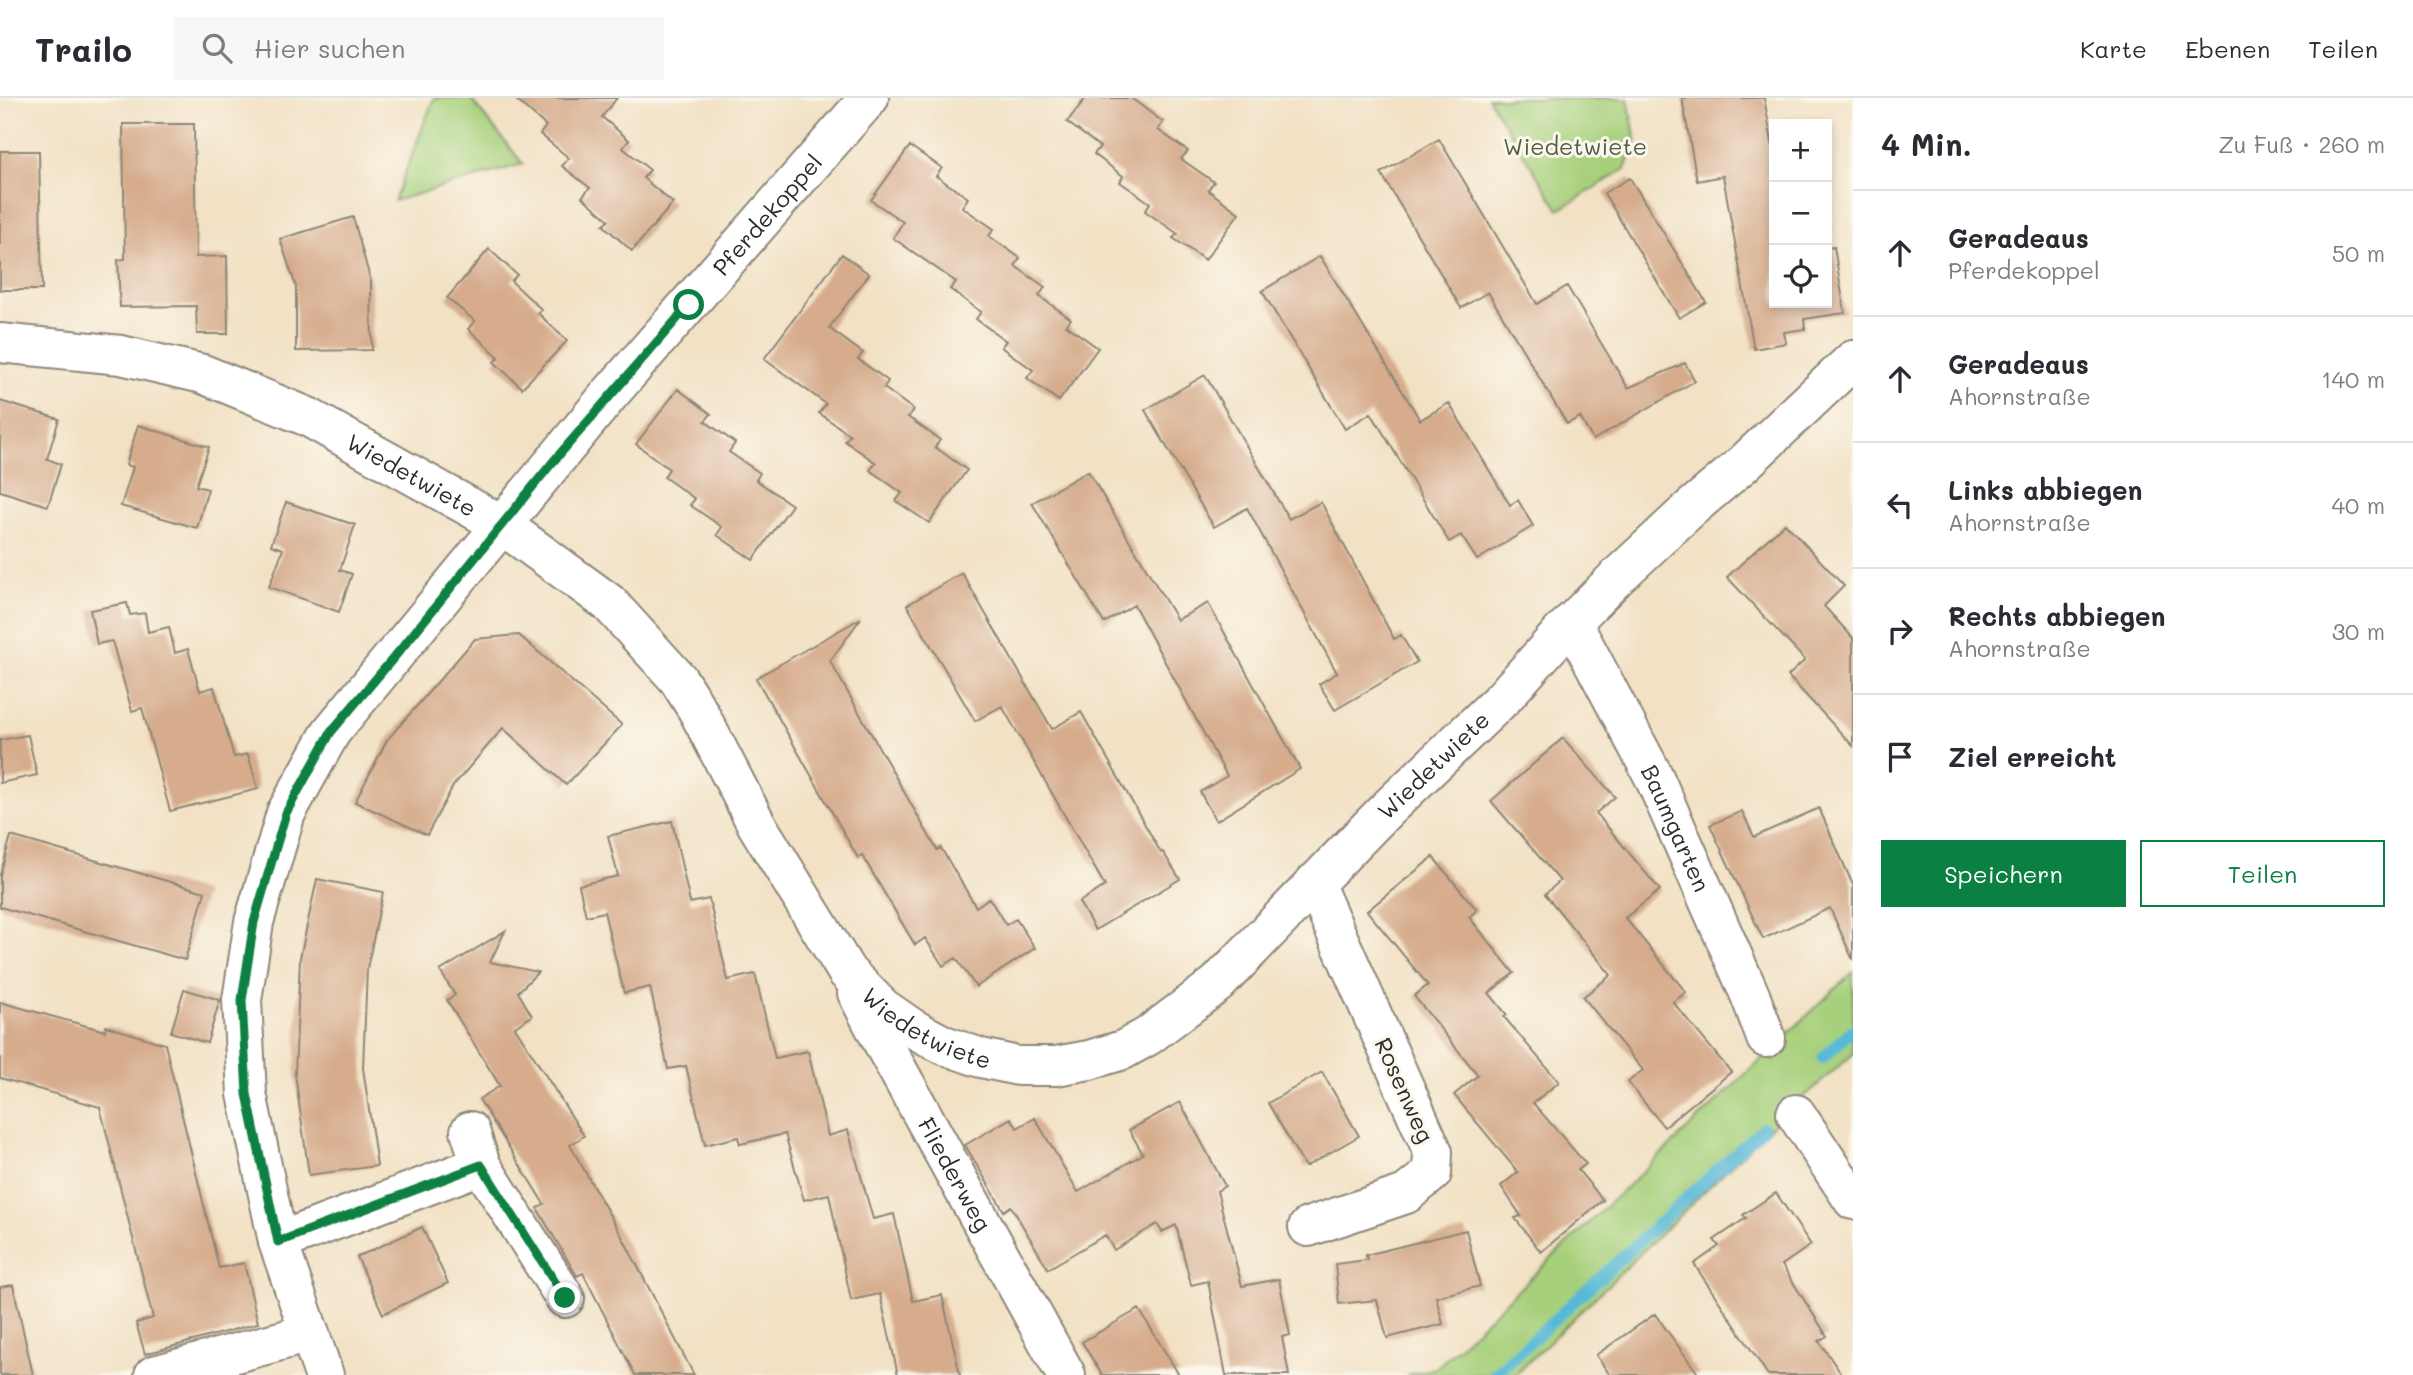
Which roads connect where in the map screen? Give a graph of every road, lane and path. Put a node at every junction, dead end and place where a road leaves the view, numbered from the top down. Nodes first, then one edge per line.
1 (869, 98) edge
2 (0, 343) edge
3 (1853, 360) edge
4 (502, 526) junction
5 (1572, 622) junction
6 (1314, 883) junction
7 (847, 972) junction
8 (1766, 1038) dead end
9 (1796, 1114) dead end
10 (1853, 1200) edge
11 (1308, 1227) dead end
12 (278, 1242) junction
13 (565, 1298) dead end
14 (310, 1333) junction
15 (154, 1375) edge
16 (324, 1375) edge
17 (1066, 1375) edge

1 - 4 street, Pferdekoppel
2 - 4 street, Wiedetwiete
3 - 5 street, Wiedetwiete
4 - 7 street, Wiedetwiete
4 - 12 street, Pferdekoppel
5 - 6 street, Wiedetwiete
5 - 8 street, Baumgarten
6 - 7 street, Wiedetwiete
6 - 11 street, Rosenweg
7 - 17 street, Fliederweg
9 - 10 street
12 - 13 street
12 - 14 street, Pferdekoppel
14 - 15 street
14 - 16 street, Pferdekoppel

